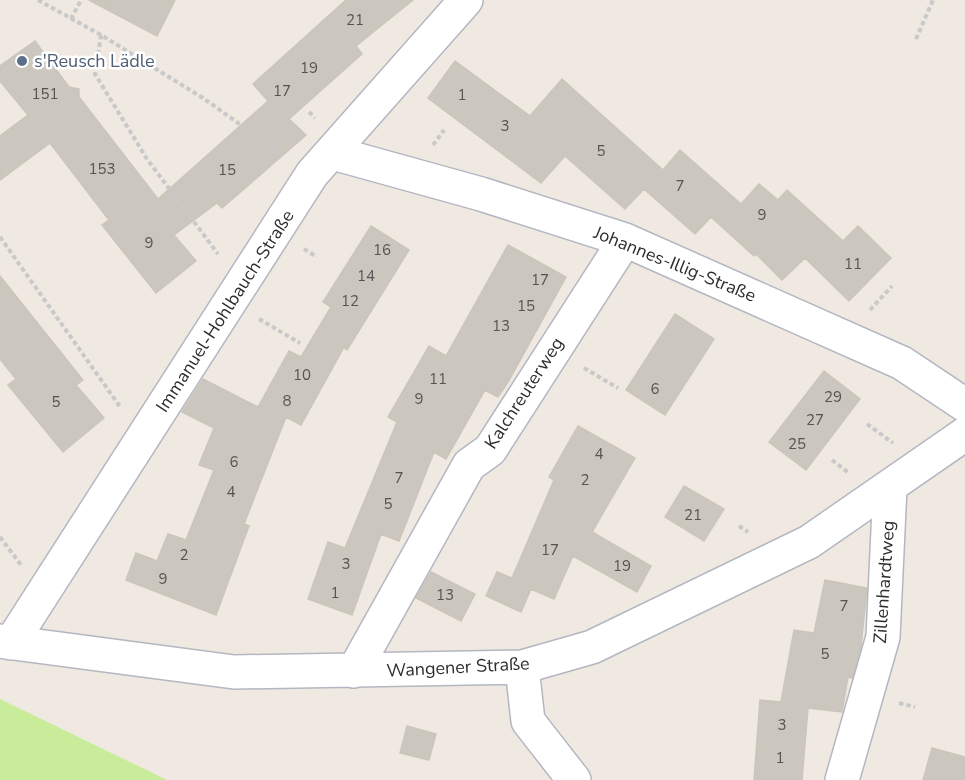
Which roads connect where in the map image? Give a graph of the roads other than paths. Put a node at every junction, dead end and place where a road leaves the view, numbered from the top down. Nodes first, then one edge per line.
1 (466, 0) edge
2 (322, 164) junction
3 (625, 240) junction
4 (965, 405) edge
5 (965, 434) edge
6 (890, 487) junction
7 (5, 642) edge
8 (522, 667) junction
9 (354, 671) junction
10 (574, 780) edge
11 (843, 780) edge

1 - 2 street, Immanuel-Hohlbauch-Straße
2 - 3 street, Johannes-Illig-Straße
2 - 7 street, Immanuel-Hohlbauch-Straße
3 - 4 street, Johannes-Illig-Straße
3 - 9 street, Kalchreuterweg
5 - 6 street, Wangener Straße
6 - 8 street, Wangener Straße
6 - 11 street, Zillenhardtweg
7 - 9 street, Wangener Straße
8 - 9 street, Wangener Straße
8 - 10 street

